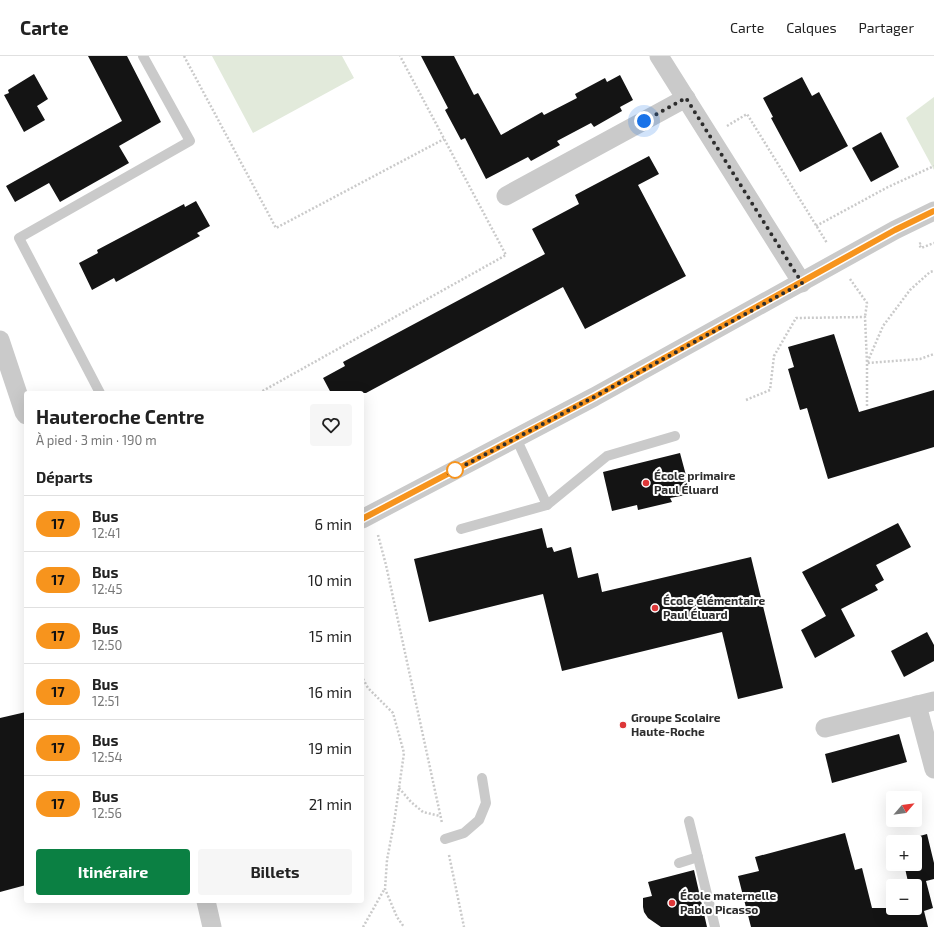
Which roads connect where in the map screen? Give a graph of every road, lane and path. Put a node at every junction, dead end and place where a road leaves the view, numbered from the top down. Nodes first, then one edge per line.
1 (143, 56) edge
2 (184, 56) edge
3 (400, 56) edge
4 (659, 56) edge
5 (686, 98) junction
6 (710, 137) junction
7 (444, 139) junction
8 (934, 166) edge
9 (506, 196) dead end
10 (934, 211) edge
11 (816, 226) junction
12 (924, 242) dead end
13 (934, 242) edge
14 (839, 262) junction
15 (934, 271) edge
16 (802, 283) junction
17 (864, 317) junction
18 (0, 340) edge
19 (934, 354) edge
20 (867, 363) junction
21 (99, 391) edge
22 (263, 391) edge
23 (746, 400) dead end
24 (867, 406) dead end
25 (24, 412) edge
26 (675, 436) dead end
27 (516, 438) junction
28 (547, 505) junction
29 (364, 518) edge
30 (461, 529) dead end
31 (378, 532) dead end
32 (364, 681) edge
33 (925, 703) edge
34 (825, 728) dead end
35 (934, 769) edge
36 (482, 778) dead end
37 (399, 788) junction
38 (440, 816) junction
39 (689, 821) dead end
40 (445, 839) junction
41 (698, 857) junction
42 (679, 863) dead end
43 (385, 889) junction
44 (206, 903) edge
45 (212, 927) edge
46 (363, 927) edge
47 (404, 927) edge
48 (464, 927) edge
49 (715, 927) edge

1 - 21 lane
2 - 7 path
3 - 7 path
4 - 5 street
5 - 6 street
5 - 9 street
6 - 11 path
6 - 16 street
7 - 22 path
8 - 11 path
10 - 14 street
11 - 14 path
12 - 13 path
14 - 16 street
14 - 17 path
15 - 20 path
16 - 27 street
17 - 20 path
17 - 23 path
18 - 25 street
19 - 20 path
20 - 24 path
26 - 28 lane
27 - 28 lane
27 - 29 street
28 - 30 lane
31 - 38 path
32 - 37 path
33 - 34 street
33 - 35 street
36 - 40 lane
37 - 38 path
37 - 43 path
38 - 40 path
39 - 41 lane
40 - 48 path
41 - 42 lane
41 - 49 lane
43 - 46 path
43 - 47 path
44 - 45 street

